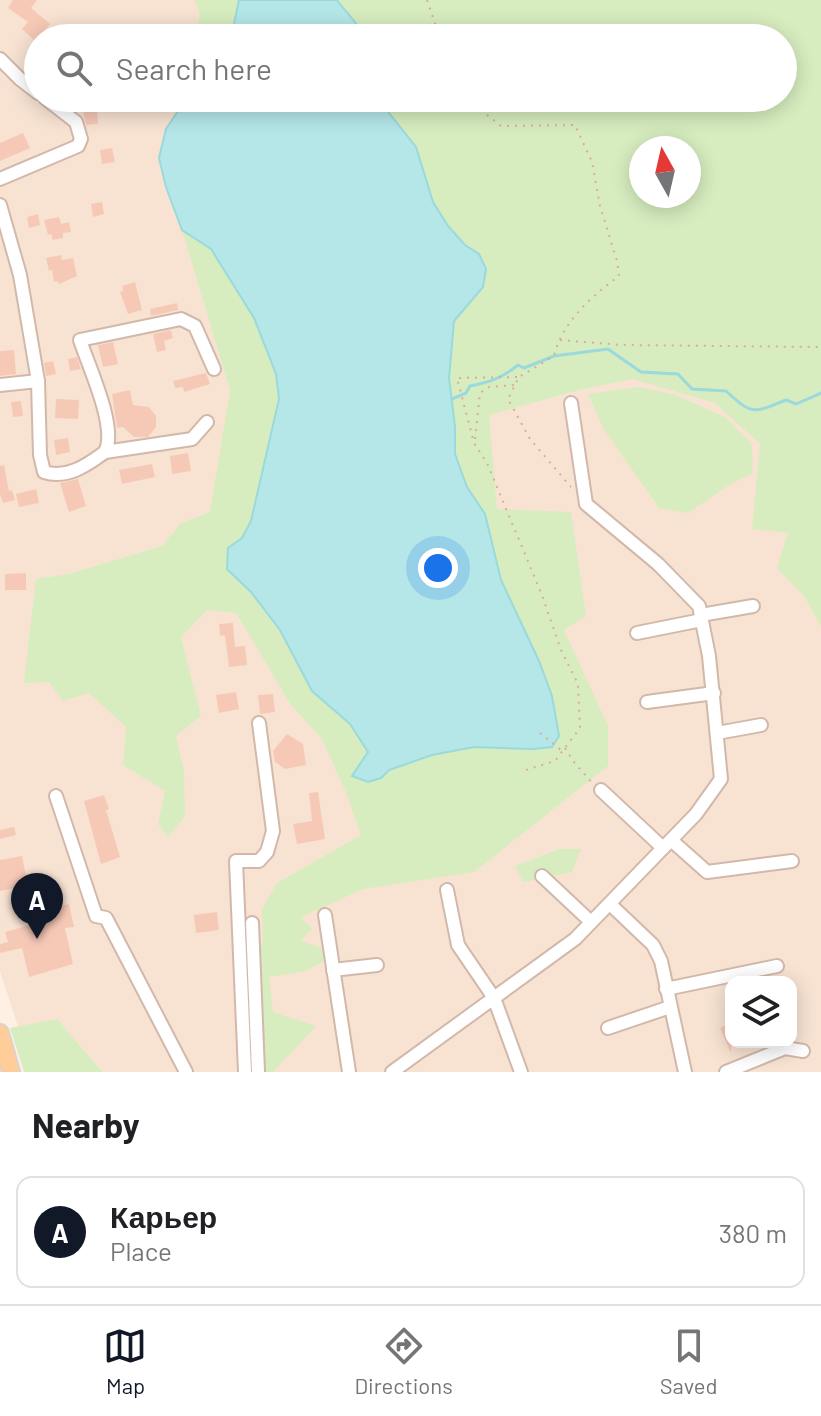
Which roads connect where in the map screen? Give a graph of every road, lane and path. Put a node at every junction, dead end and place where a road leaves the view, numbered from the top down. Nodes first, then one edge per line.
1 (427, 0) edge
2 (435, 24) edge
3 (0, 59) edge
4 (24, 82) edge
5 (63, 112) edge
6 (484, 112) edge
7 (0, 179) edge
8 (0, 205) edge
9 (558, 340) junction
10 (821, 347) edge
11 (214, 369) dead end
12 (519, 377) junction
13 (38, 381) junction
14 (0, 385) edge
15 (515, 385) junction
16 (571, 403) dead end
17 (207, 422) dead end
18 (474, 443) junction
19 (105, 452) junction
20 (586, 504) junction
21 (753, 606) dead end
22 (701, 617) junction
23 (637, 633) dead end
24 (714, 693) junction
25 (647, 702) dead end
26 (259, 723) dead end
27 (761, 725) dead end
28 (540, 733) dead end
29 (717, 733) junction
30 (565, 747) junction
31 (562, 751) junction
32 (526, 770) dead end
33 (601, 790) joint
34 (56, 796) dead end
35 (667, 844) junction
36 (792, 861) dead end
37 (542, 876) dead end
38 (447, 890) dead end
39 (611, 905) junction
40 (325, 915) dead end
41 (591, 922) junction
42 (252, 923) dead end
43 (377, 965) dead end
44 (777, 966) dead end
45 (333, 970) junction
46 (666, 989) junction
47 (494, 998) junction
48 (670, 1007) junction
49 (608, 1028) dead end
50 (0, 1033) edge
51 (803, 1051) dead end
52 (11, 1072) edge
53 (186, 1072) edge
54 (245, 1072) edge
55 (258, 1072) edge
56 (349, 1072) edge
57 (392, 1072) edge
58 (521, 1072) edge
59 (685, 1072) edge
60 (726, 1072) edge

1 - 2 path
3 - 4 street
5 - 7 street
6 - 9 path
8 - 13 street
9 - 10 path
9 - 12 path
11 - 19 street
12 - 15 path
12 - 18 path
13 - 14 street
13 - 19 street
15 - 18 path
15 - 20 path
16 - 20 street
17 - 19 street
18 - 30 path
20 - 22 street
21 - 22 street
22 - 23 street
22 - 24 street
24 - 25 street
24 - 29 street
26 - 54 street
27 - 29 street
28 - 31 path
29 - 35 street
30 - 31 path
30 - 33 path
31 - 32 path
33 - 35 street
34 - 53 street
35 - 36 street
35 - 39 street
37 - 41 street
38 - 47 street
39 - 41 street
39 - 46 street
40 - 45 street
41 - 47 street
42 - 55 street
43 - 45 street
44 - 46 street
45 - 56 street
46 - 48 street
47 - 57 street
47 - 58 street
48 - 49 street
48 - 59 street
50 - 52 main road
51 - 60 street

